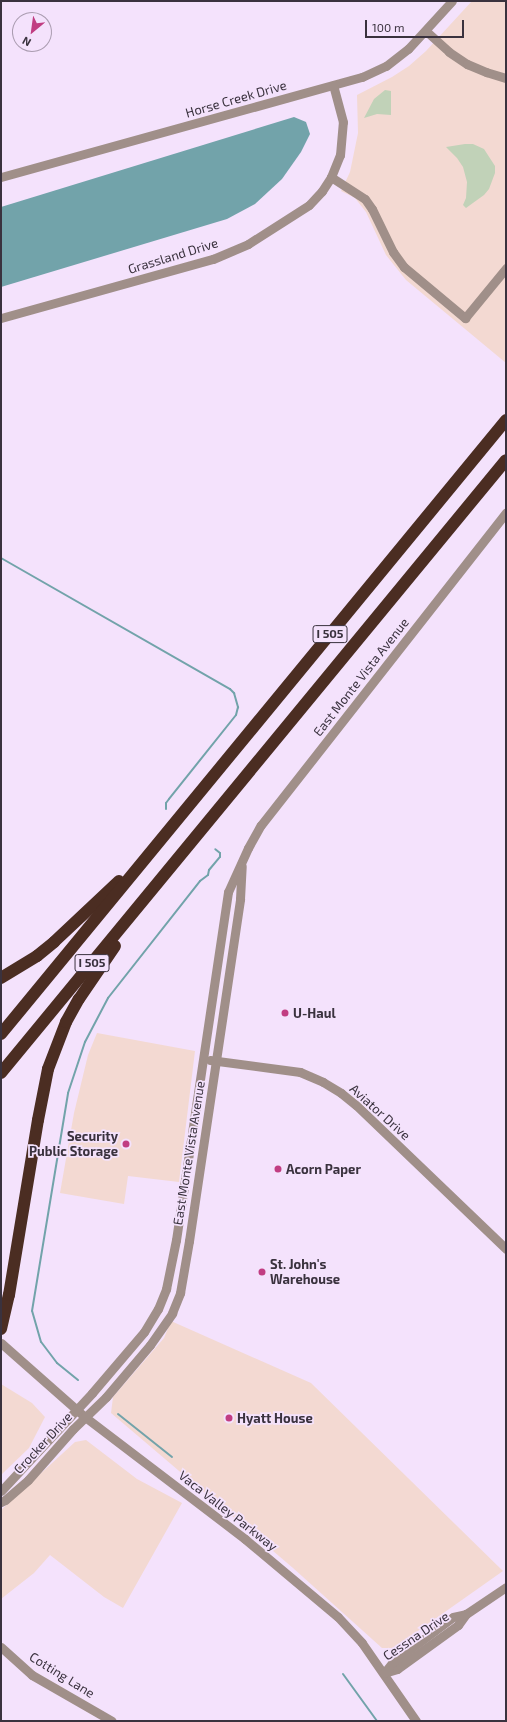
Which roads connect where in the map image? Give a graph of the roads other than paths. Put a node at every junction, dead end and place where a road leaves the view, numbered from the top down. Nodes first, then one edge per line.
1 (452, 1) edge
2 (426, 31) junction
3 (506, 78) edge
4 (333, 85) junction
5 (1, 177) edge
6 (331, 177) junction
7 (506, 268) edge
8 (1, 318) edge
9 (506, 420) edge
10 (506, 460) edge
11 (506, 513) edge
12 (154, 849) junction
13 (183, 852) junction
14 (243, 861) junction
15 (1, 978) edge
16 (1, 1034) edge
17 (203, 1059) junction
18 (216, 1061) junction
19 (1, 1073) edge
20 (176, 1240) junction
21 (506, 1249) edge
22 (166, 1323) junction
23 (1, 1329) edge
24 (1, 1343) edge
25 (76, 1409) junction
26 (85, 1417) junction
27 (11, 1480) junction
28 (1, 1491) edge
29 (1, 1496) edge
30 (1, 1502) edge
31 (506, 1587) edge
32 (1, 1647) edge
33 (384, 1673) junction
34 (112, 1721) edge
35 (416, 1721) edge

1 - 2 street, Horse Creek Drive
2 - 3 street
2 - 4 street, Horse Creek Drive
4 - 5 street, Horse Creek Drive
4 - 6 street, Grassland Drive
6 - 7 street
6 - 8 street, Grassland Drive
9 - 12 highway, I 505
10 - 13 highway, I 505
11 - 14 street, East Monte Vista Avenue
12 - 15 highway
12 - 16 highway, I 505
13 - 19 highway, I 505
13 - 23 highway
14 - 17 street, East Monte Vista Avenue
14 - 18 street, East Monte Vista Avenue
17 - 18 street, Aviator Drive
17 - 20 street, East Monte Vista Avenue
18 - 21 street, Aviator Drive
18 - 22 street, East Monte Vista Avenue
20 - 22 street
20 - 25 street, East Monte Vista Avenue
22 - 26 street, East Monte Vista Avenue
24 - 25 street, Vaca Valley Parkway
25 - 26 street, Vaca Valley Parkway
25 - 27 street, Crocker Drive
26 - 30 street, Crocker Drive
26 - 33 street, Vaca Valley Parkway
27 - 28 street, Crocker Drive
27 - 29 street, Crocker Drive
31 - 33 street, Cessna Drive
32 - 34 street, Cotting Lane
33 - 35 street, Vaca Valley Parkway

